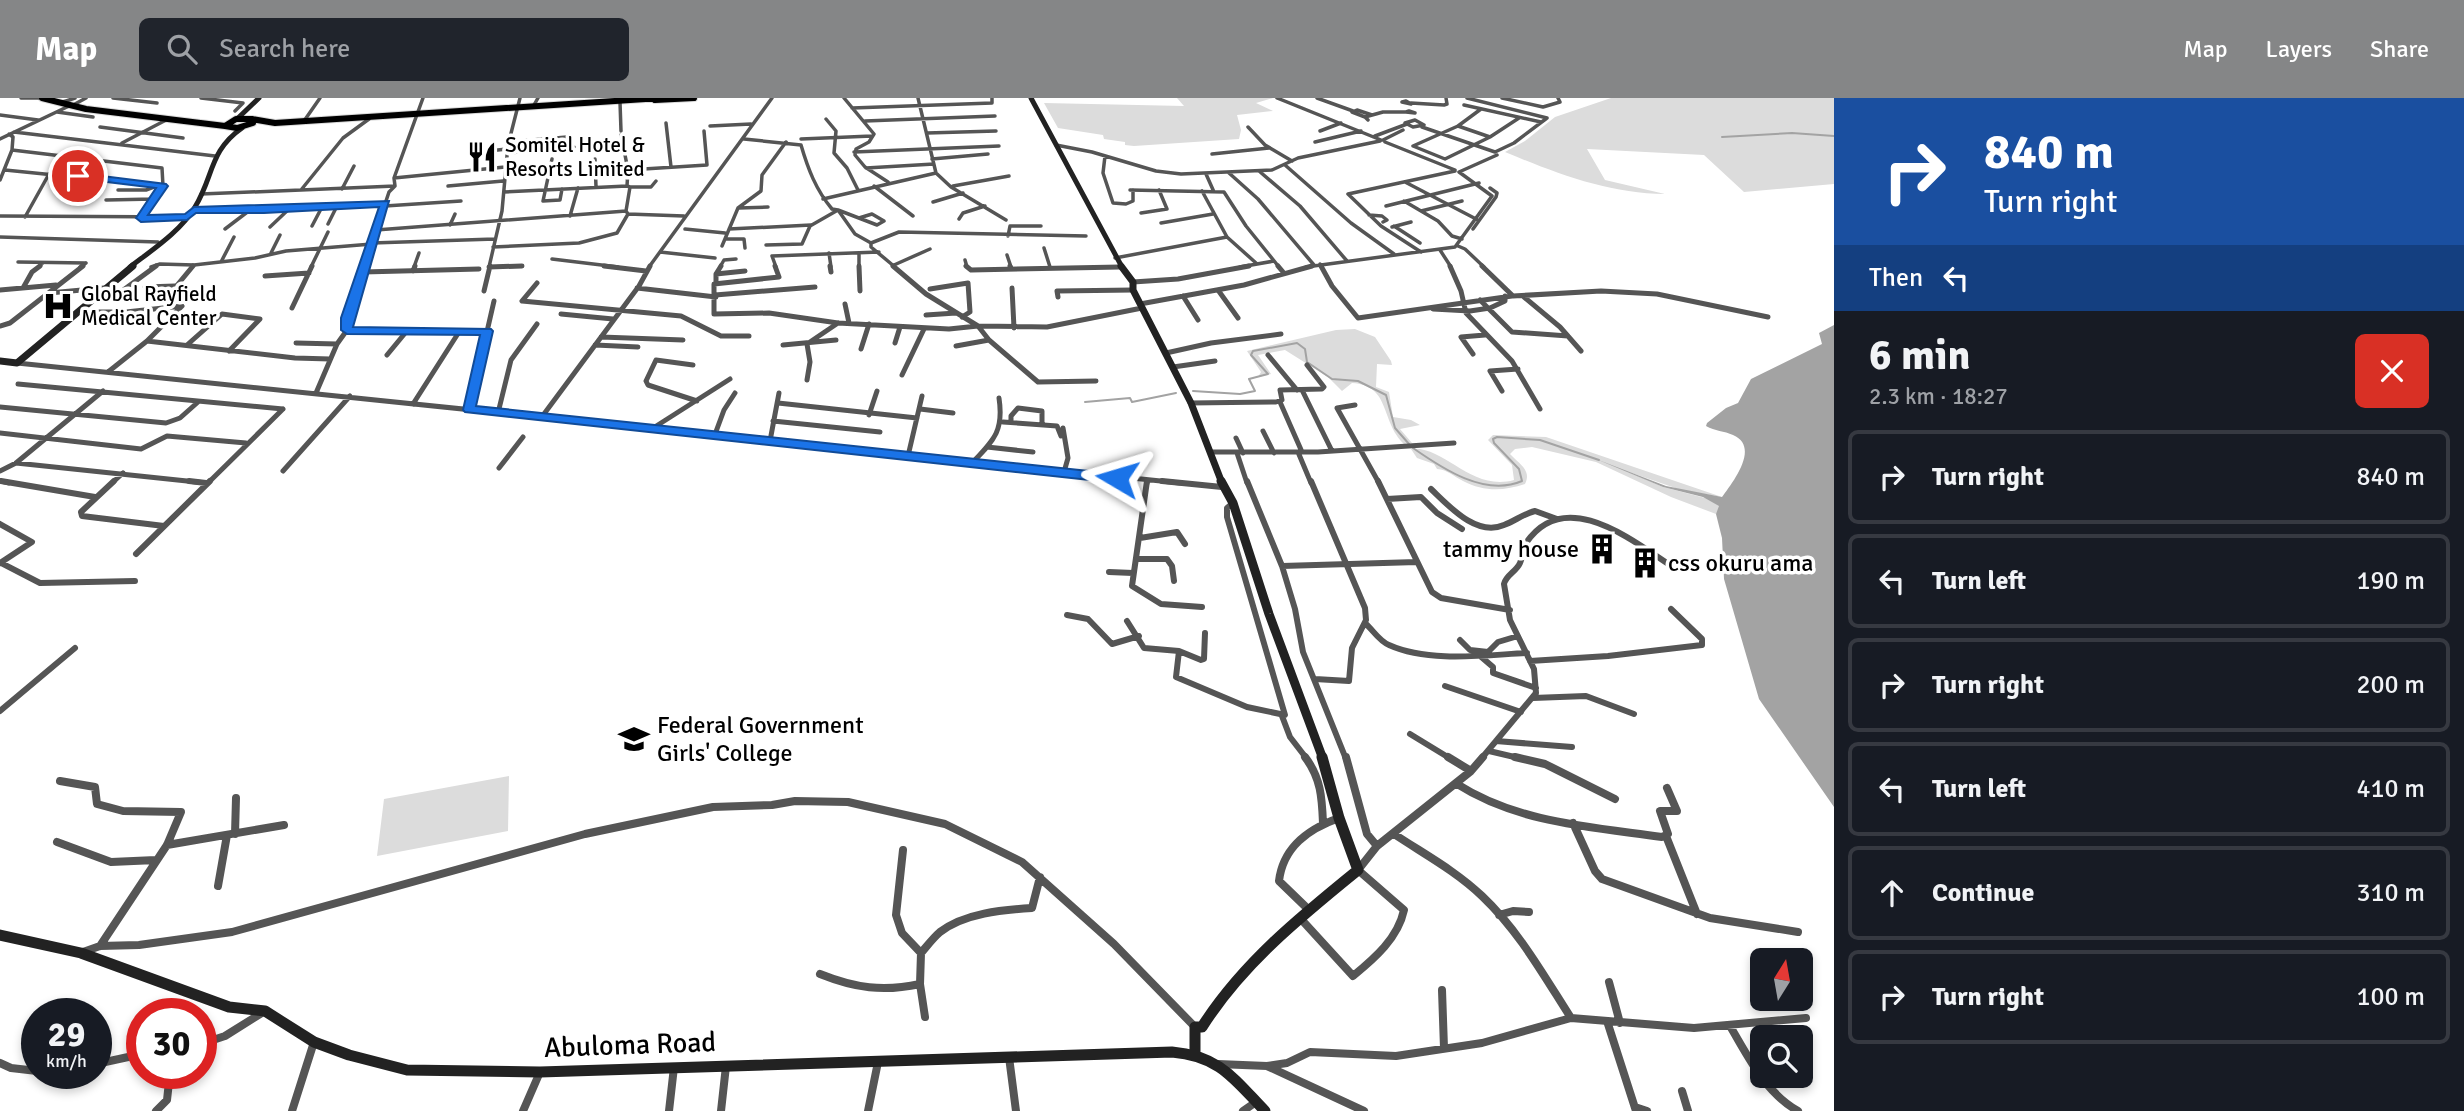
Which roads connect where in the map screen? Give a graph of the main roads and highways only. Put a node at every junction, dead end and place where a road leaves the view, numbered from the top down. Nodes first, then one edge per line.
1 (41, 98) edge
2 (51, 98) edge
3 (661, 98) edge
4 (694, 98) edge
5 (535, 100) edge
6 (622, 100) edge
7 (70, 102) edge
8 (516, 107) junction
9 (417, 114) junction
10 (250, 116) junction
11 (236, 119) junction
12 (244, 127) junction
13 (228, 130) junction

1 - 7 main road
2 - 7 main road
3 - 6 main road
4 - 6 main road
5 - 6 main road
5 - 8 main road
6 - 8 main road
7 - 11 main road
7 - 13 main road
8 - 9 main road
9 - 10 main road
9 - 12 main road
10 - 11 main road
10 - 12 main road
11 - 13 main road
12 - 13 main road

